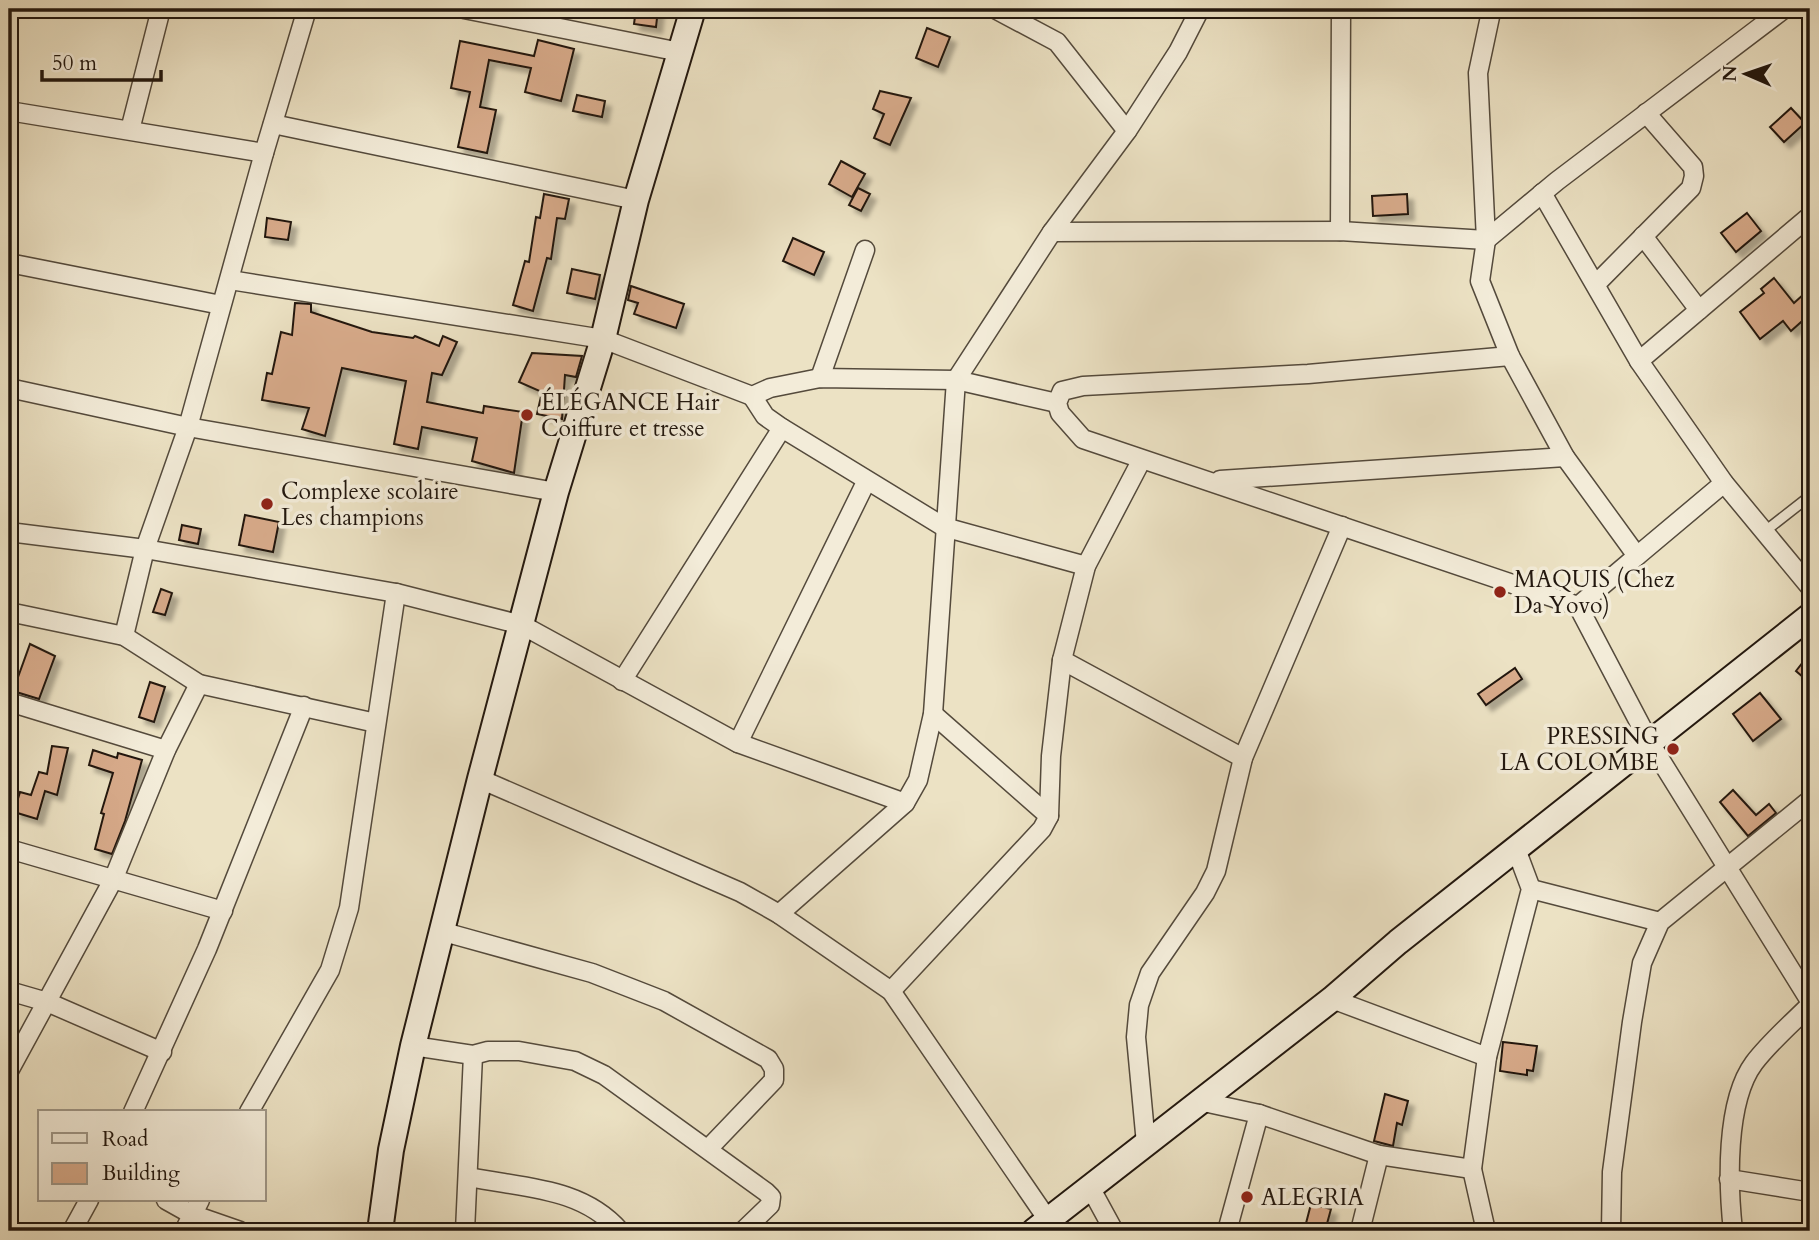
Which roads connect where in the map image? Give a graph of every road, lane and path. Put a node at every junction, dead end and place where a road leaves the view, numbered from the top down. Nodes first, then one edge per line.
1 (161, 9) edge
2 (307, 9) edge
3 (464, 9) edge
4 (693, 9) edge
5 (995, 9) edge
6 (1200, 9) edge
7 (1341, 9) edge
8 (1784, 9) edge
9 (1491, 10) edge
10 (680, 52) junction
11 (9, 111) edge
12 (1646, 113) junction
13 (273, 124) junction
14 (130, 130) junction
15 (1127, 131) junction
16 (264, 153) junction
17 (1542, 193) junction
18 (636, 200) junction
19 (1810, 216) edge
20 (1340, 231) junction
21 (1052, 232) junction
22 (1643, 236) junction
23 (1486, 240) junction
24 (865, 250) dead end
25 (9, 263) edge
26 (230, 280) junction
27 (1596, 284) junction
28 (221, 305) junction
29 (1699, 310) junction
30 (603, 339) junction
31 (1510, 356) junction
32 (1639, 361) junction
33 (820, 378) junction
34 (957, 380) junction
35 (9, 388) edge
36 (752, 396) junction
37 (1056, 402) junction
38 (188, 427) junction
39 (782, 428) junction
40 (1565, 457) junction
41 (1141, 461) junction
42 (1213, 481) junction
43 (866, 482) junction
44 (1724, 483) junction
45 (556, 492) junction
46 (1810, 496) edge
47 (1342, 526) junction
48 (944, 527) junction
49 (9, 532) edge
50 (1765, 532) junction
51 (145, 549) junction
52 (1637, 556) junction
53 (1086, 566) junction
54 (1810, 587) edge
55 (396, 593) junction
56 (1578, 607) junction
57 (9, 612) edge
58 (1810, 616) edge
59 (522, 625) junction
60 (124, 636) junction
61 (1062, 660) junction
62 (622, 681) junction
63 (199, 684) junction
64 (9, 702) edge
65 (304, 706) junction
66 (933, 715) junction
67 (376, 723) junction
68 (738, 743) junction
69 (1650, 743) junction
70 (166, 750) junction
71 (1243, 758) junction
72 (480, 779) junction
73 (1810, 800) edge
74 (905, 803) junction
75 (1049, 816) junction
76 (9, 849) edge
77 (1516, 849) junction
78 (1728, 866) junction
79 (113, 880) junction
80 (1531, 889) junction
81 (223, 911) junction
82 (779, 914) junction
83 (1660, 922) junction
84 (443, 932) junction
85 (9, 991) edge
86 (891, 991) junction
87 (1332, 999) junction
88 (47, 1002) junction
89 (1810, 1003) edge
90 (413, 1046) junction
91 (162, 1052) junction
92 (473, 1055) junction
93 (1487, 1057) junction
94 (9, 1071) edge
95 (1199, 1101) junction
96 (134, 1110) edge
97 (250, 1110) edge
98 (1259, 1114) junction
99 (1146, 1144) junction
100 (708, 1149) junction
101 (1379, 1155) junction
102 (1472, 1169) junction
103 (469, 1178) junction
104 (1728, 1179) junction
105 (1090, 1187) junction
106 (1810, 1192) edge
107 (88, 1202) edge
108 (174, 1202) edge
109 (195, 1207) edge
110 (1041, 1226) edge
111 (72, 1231) edge
112 (184, 1231) edge
113 (240, 1231) edge
114 (380, 1231) edge
115 (466, 1231) edge
116 (620, 1231) edge
117 (743, 1231) edge
118 (1114, 1231) edge
119 (1227, 1231) edge
120 (1360, 1231) edge
121 (1486, 1231) edge
122 (1611, 1231) edge
123 (1733, 1231) edge

1 - 14 street
2 - 13 street
3 - 10 street
4 - 10 main road
5 - 15 street
6 - 15 street
7 - 20 street
8 - 12 street
9 - 23 street
10 - 18 main road
11 - 14 street
12 - 17 street
12 - 22 street
13 - 16 street
13 - 18 street
14 - 16 street
15 - 21 street
16 - 26 street
17 - 23 street
17 - 27 street
18 - 30 main road
19 - 29 street
20 - 21 street
20 - 23 street
21 - 34 street
22 - 27 street
22 - 29 street
23 - 31 street
24 - 33 street
25 - 28 street
26 - 28 street
26 - 30 street
27 - 32 street
28 - 38 street
29 - 32 street
30 - 36 street
30 - 45 main road
31 - 37 street
31 - 40 street
32 - 44 street
33 - 34 street
33 - 36 street
34 - 37 street
34 - 48 street
35 - 38 street
36 - 39 street
37 - 41 street
38 - 45 street
38 - 51 street
39 - 43 street
39 - 62 street
40 - 42 street
40 - 52 street
41 - 42 street
41 - 53 street
42 - 47 street
43 - 48 street
43 - 68 street
44 - 50 street
44 - 52 street
45 - 59 main road
46 - 50 lane
47 - 56 street
47 - 71 street
48 - 53 street
48 - 66 street
49 - 51 street
50 - 54 street
51 - 55 street
51 - 60 street
52 - 56 street
53 - 61 street
55 - 59 street
55 - 67 street
56 - 69 street
57 - 60 street
58 - 69 main road
59 - 62 street
59 - 72 main road
60 - 63 street
61 - 71 street
61 - 75 street
62 - 68 street
63 - 65 street
63 - 70 street
64 - 70 street
65 - 67 street
65 - 81 street
66 - 74 street
66 - 75 street
67 - 97 street
68 - 74 street
69 - 77 main road
69 - 78 street
70 - 79 street
71 - 99 street
72 - 82 street
72 - 84 main road
73 - 78 street
74 - 82 street
75 - 86 street
76 - 79 street
77 - 80 street
77 - 87 main road
78 - 83 street
78 - 89 street
79 - 81 street
79 - 88 street
80 - 83 street
80 - 93 street
81 - 91 street
82 - 86 street
83 - 122 street
84 - 90 main road
84 - 100 street
85 - 88 street
86 - 110 street
87 - 93 street
87 - 95 main road
88 - 91 street
88 - 94 street
89 - 104 street
90 - 92 street
90 - 114 main road
91 - 96 street
92 - 100 street
92 - 103 street
93 - 102 street
95 - 98 street
95 - 99 main road
98 - 101 street
98 - 119 street
99 - 105 main road
100 - 117 street
101 - 102 street
101 - 120 street
102 - 121 street
103 - 115 street
103 - 116 street
104 - 106 street
104 - 123 street
105 - 110 main road
105 - 118 street
107 - 111 street
108 - 109 street
109 - 112 street
109 - 113 street

